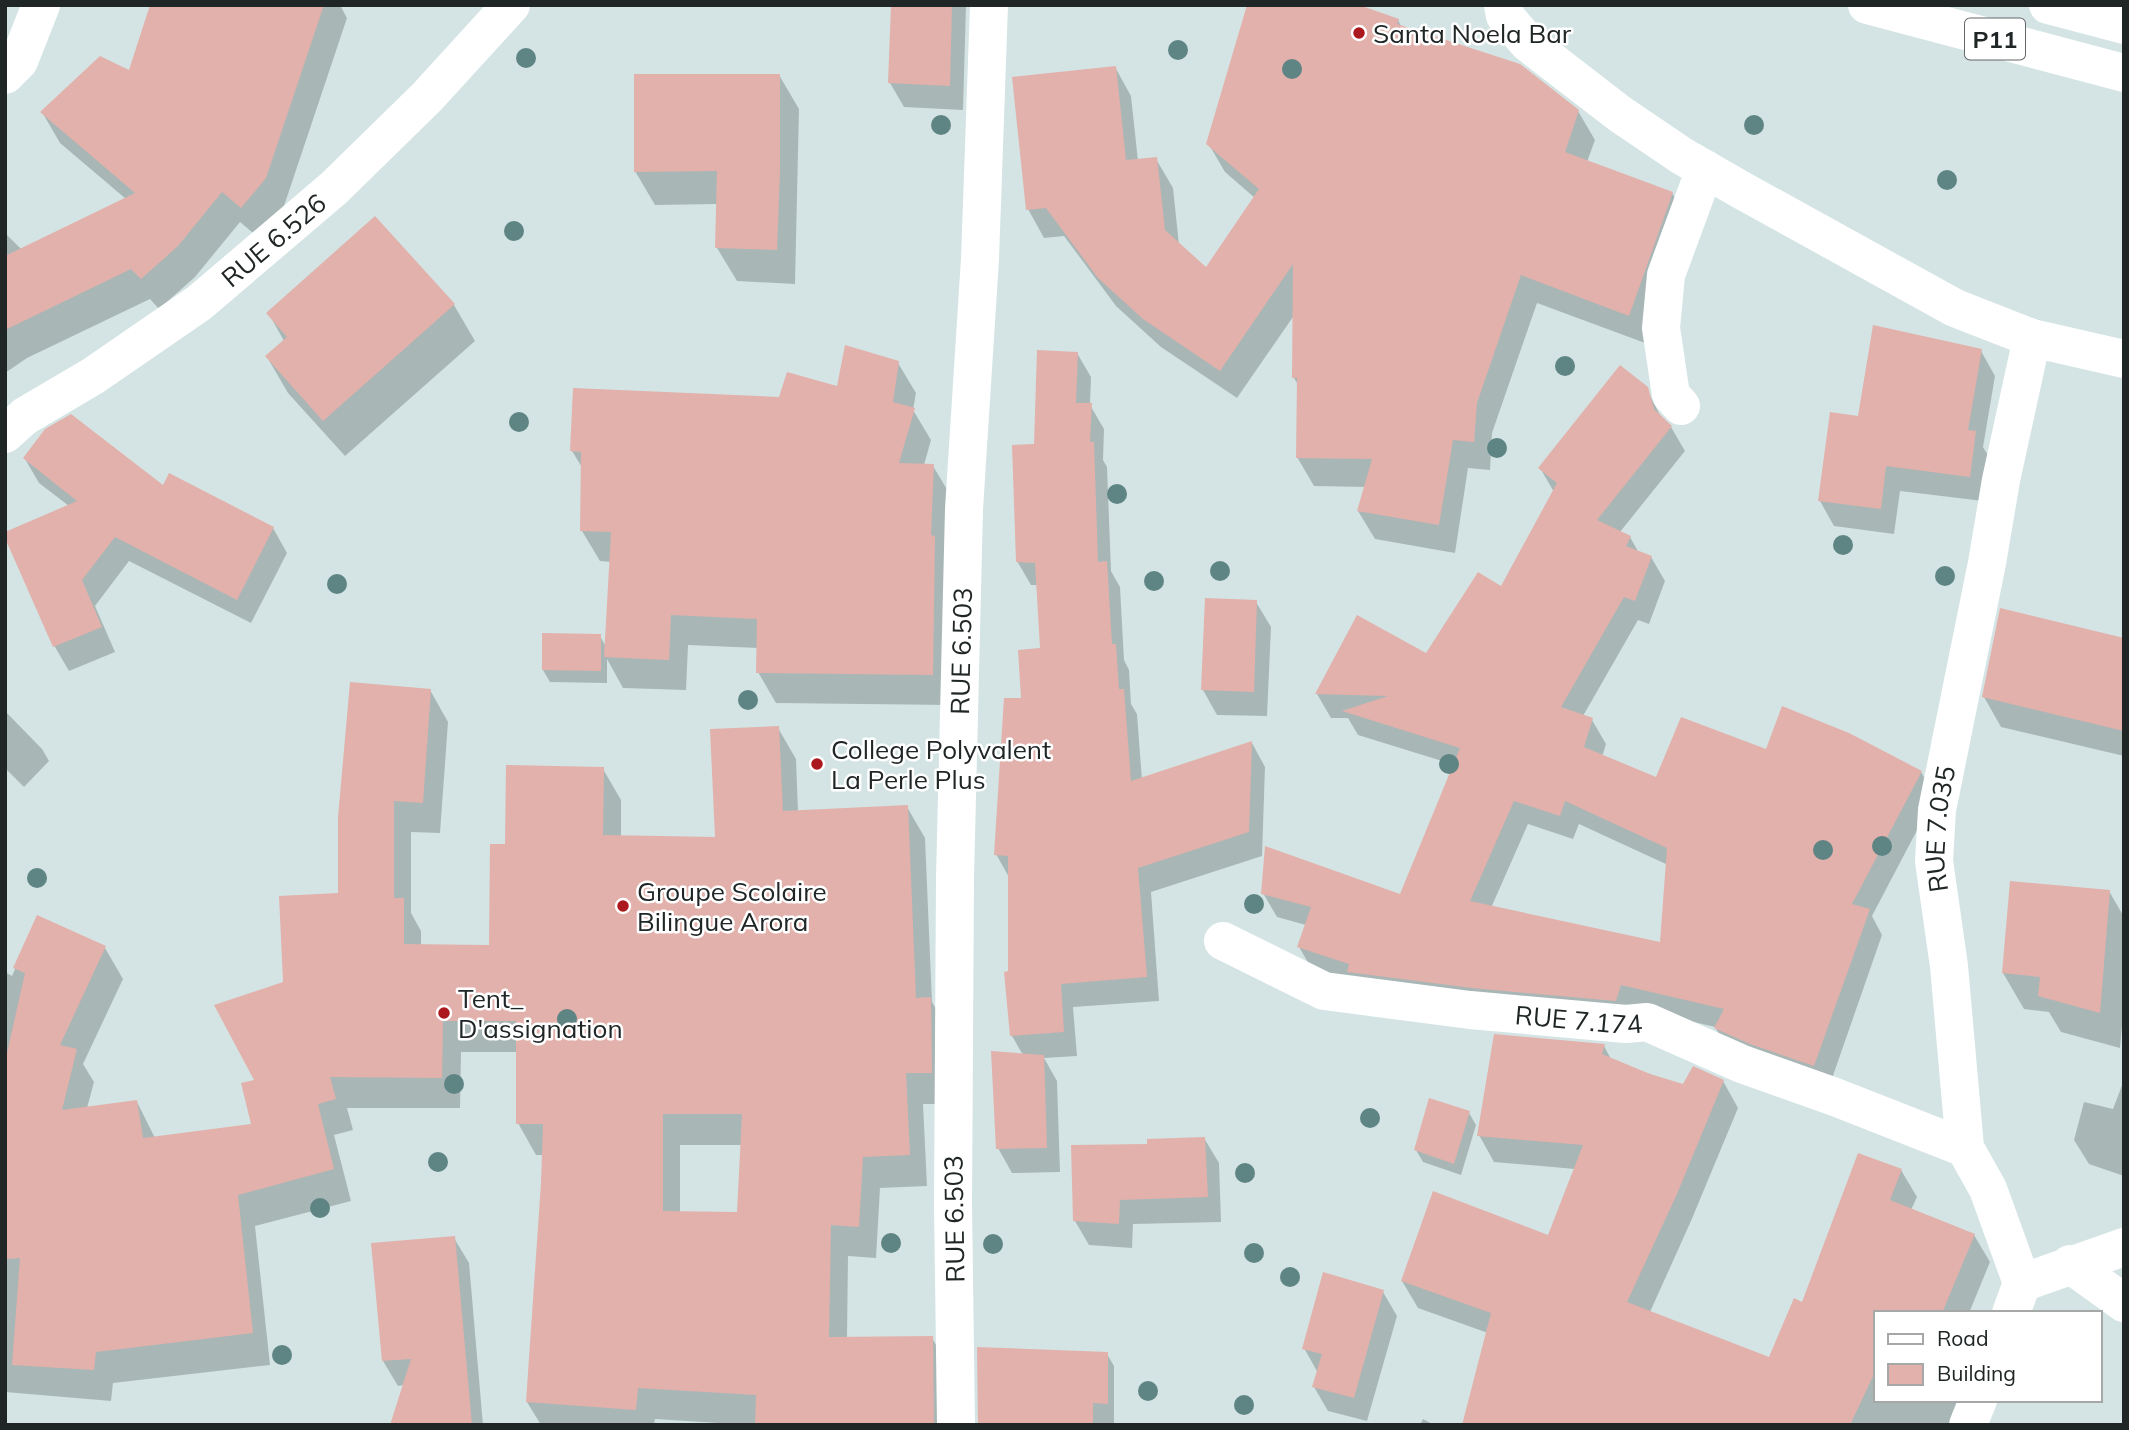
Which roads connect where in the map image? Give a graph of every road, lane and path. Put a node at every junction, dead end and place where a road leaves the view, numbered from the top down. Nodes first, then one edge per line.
1 (41, 5) edge
2 (511, 5) edge
3 (989, 5) edge
4 (1503, 5) edge
5 (1867, 5) edge
6 (2048, 5) edge
7 (2124, 25) edge
8 (2124, 73) edge
9 (5, 75) edge
10 (1706, 169) junction
11 (2032, 338) junction
12 (2124, 359) edge
13 (1681, 406) dead end
14 (5, 434) edge
15 (1223, 941) dead end
16 (1965, 1148) junction
17 (2124, 1247) edge
18 (2070, 1264) junction
19 (2016, 1298) edge
20 (2124, 1303) edge
21 (1977, 1402) edge
22 (957, 1425) edge
23 (1968, 1425) edge

1 - 9 street
2 - 14 street, RUE 6.526
3 - 22 street, RUE 6.503
4 - 10 street
5 - 8 street, P11
6 - 7 street, P11
10 - 11 street
10 - 13 street
11 - 12 street
11 - 16 street, RUE 7.035
15 - 16 street, RUE 7.174
16 - 19 street, RUE 7.035
17 - 18 street
18 - 19 street
18 - 20 street
21 - 23 street

